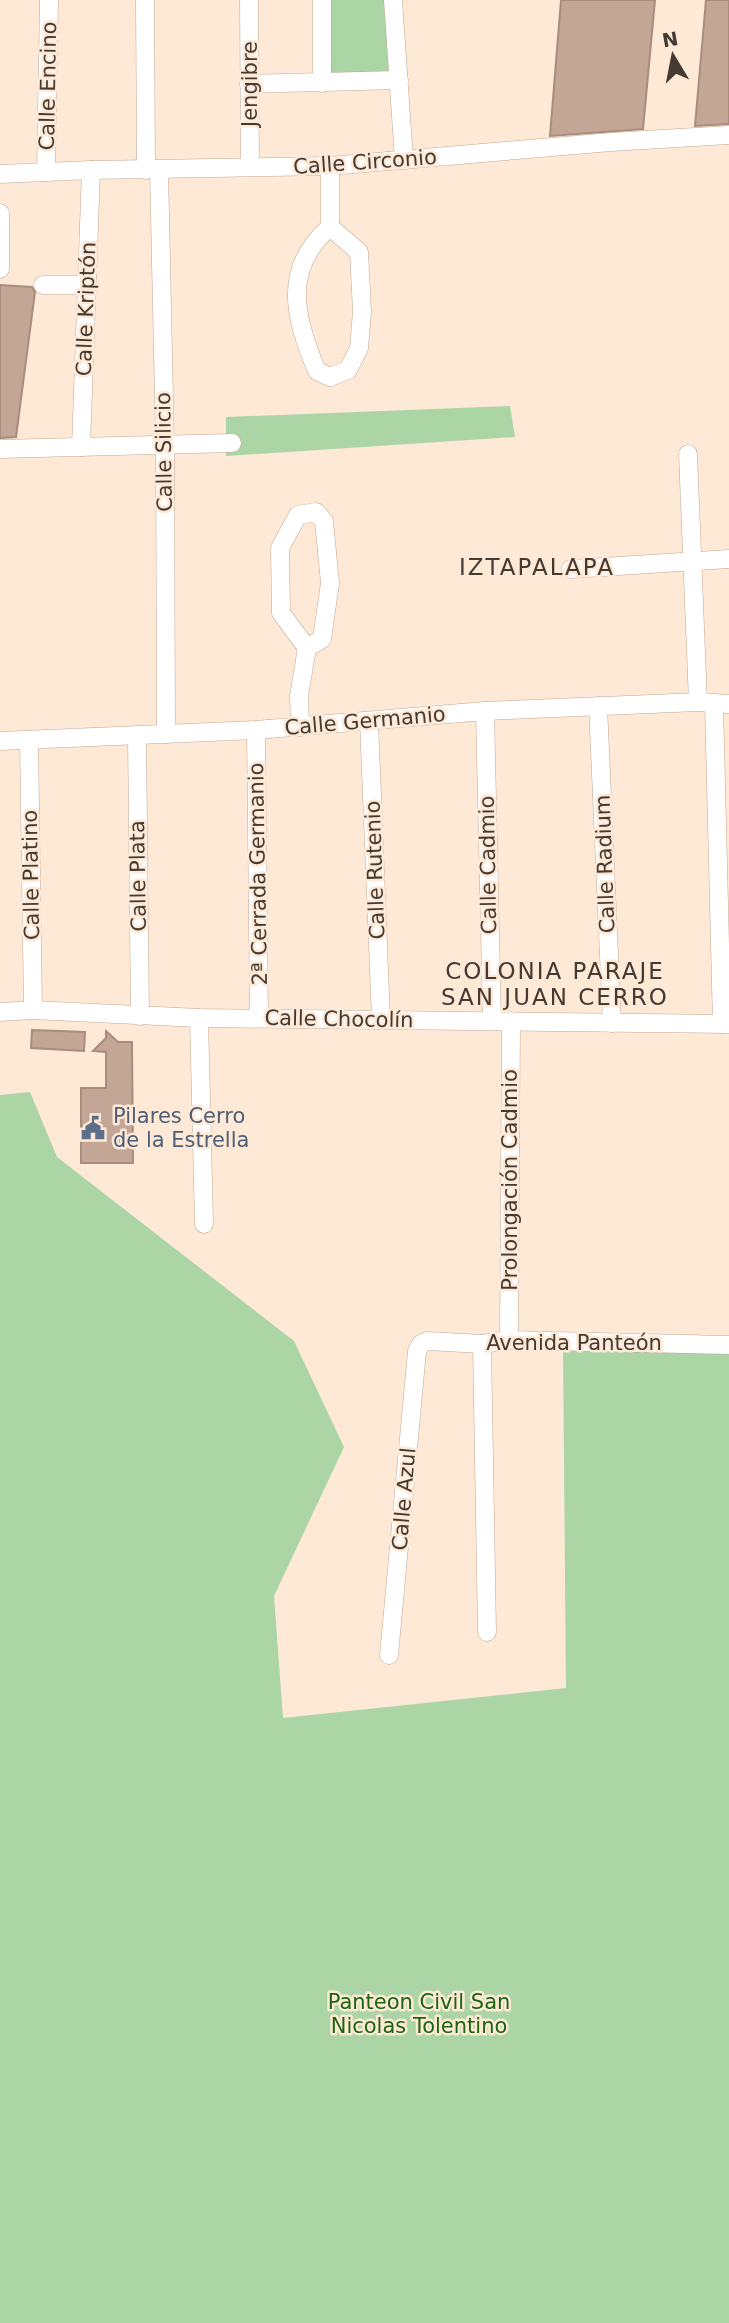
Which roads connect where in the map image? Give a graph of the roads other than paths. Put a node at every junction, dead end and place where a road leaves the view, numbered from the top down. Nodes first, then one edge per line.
1 (49, 0) edge
2 (145, 0) edge
3 (249, 0) edge
4 (322, 0) edge
5 (393, 0) edge
6 (399, 80) junction
7 (322, 83) junction
8 (249, 84) junction
9 (729, 135) edge
10 (404, 160) junction
11 (330, 166) junction
12 (250, 167) junction
13 (91, 170) junction
14 (153, 170) junction
15 (46, 172) junction
16 (0, 174) edge
17 (0, 213) edge
18 (330, 227) junction
19 (1, 269) edge
20 (44, 285) dead end
21 (86, 285) junction
22 (232, 443) dead end
23 (165, 446) junction
24 (81, 447) junction
25 (0, 449) edge
26 (688, 454) dead end
27 (729, 559) edge
28 (692, 561) junction
29 (571, 569) dead end
30 (307, 648) junction
31 (714, 703) edge
32 (598, 706) junction
33 (485, 711) junction
34 (369, 722) junction
35 (300, 727) junction
36 (256, 730) junction
37 (166, 734) junction
38 (137, 735) junction
39 (29, 740) junction
40 (0, 741) edge
41 (33, 1010) junction
42 (0, 1012) edge
43 (140, 1016) junction
44 (199, 1018) junction
45 (259, 1018) junction
46 (381, 1019) junction
47 (492, 1020) junction
48 (511, 1021) junction
49 (612, 1023) junction
50 (726, 1024) edge
51 (204, 1224) dead end
52 (509, 1340) junction
53 (421, 1344) joint
54 (482, 1344) junction
55 (729, 1345) edge
56 (487, 1632) dead end
57 (389, 1656) dead end

1 - 15 street, Calle Encino
2 - 14 street, Calle Silicio
3 - 8 street, Jengibre
4 - 7 street
5 - 6 street
6 - 7 street
6 - 10 street
7 - 8 street
8 - 12 street, Jengibre
9 - 10 street, Calle Circonio
10 - 11 street, Calle Circonio
11 - 12 street, Calle Circonio
11 - 18 street
12 - 14 street, Calle Circonio
13 - 14 street, Calle Circonio
13 - 15 street, Calle Circonio
13 - 21 street, Calle Kriptón
14 - 23 street, Calle Silicio
15 - 16 street, Calle Circonio
17 - 19 street
18 - 18 street
20 - 21 street
21 - 24 street, Calle Kriptón
22 - 23 street
23 - 24 street
23 - 37 street, Calle Silicio
24 - 25 street
26 - 28 street
27 - 28 street
28 - 29 street
28 - 31 street
30 - 30 street
30 - 35 street
31 - 32 street, Calle Germanio
31 - 50 street
32 - 33 street, Calle Germanio
32 - 49 street, Calle Radium
33 - 34 street, Calle Germanio
33 - 47 street, Calle Cadmio
34 - 35 street, Calle Germanio
34 - 46 street, Calle Rutenio
35 - 36 street, Calle Germanio
36 - 37 street, Calle Germanio
36 - 45 street, 2ª Cerrada Germanio
37 - 38 street, Calle Germanio
38 - 39 street, Calle Germanio
38 - 43 street, Calle Plata
39 - 40 street, Calle Germanio
39 - 41 street, Calle Platino
41 - 42 street, Calle Chocolín
41 - 43 street, Calle Chocolín
43 - 44 street, Calle Chocolín
44 - 45 street, Calle Chocolín
44 - 51 street
45 - 46 street, Calle Chocolín
46 - 47 street, Calle Chocolín
47 - 48 street, Calle Chocolín
48 - 49 street, Calle Chocolín
48 - 52 street, Prolongación Cadmio
49 - 50 street, Calle Chocolín
52 - 54 street, Avenida Panteón
52 - 55 street, Avenida Panteón
53 - 54 street, Avenida Panteón
53 - 57 street, Calle Azul
54 - 56 street

